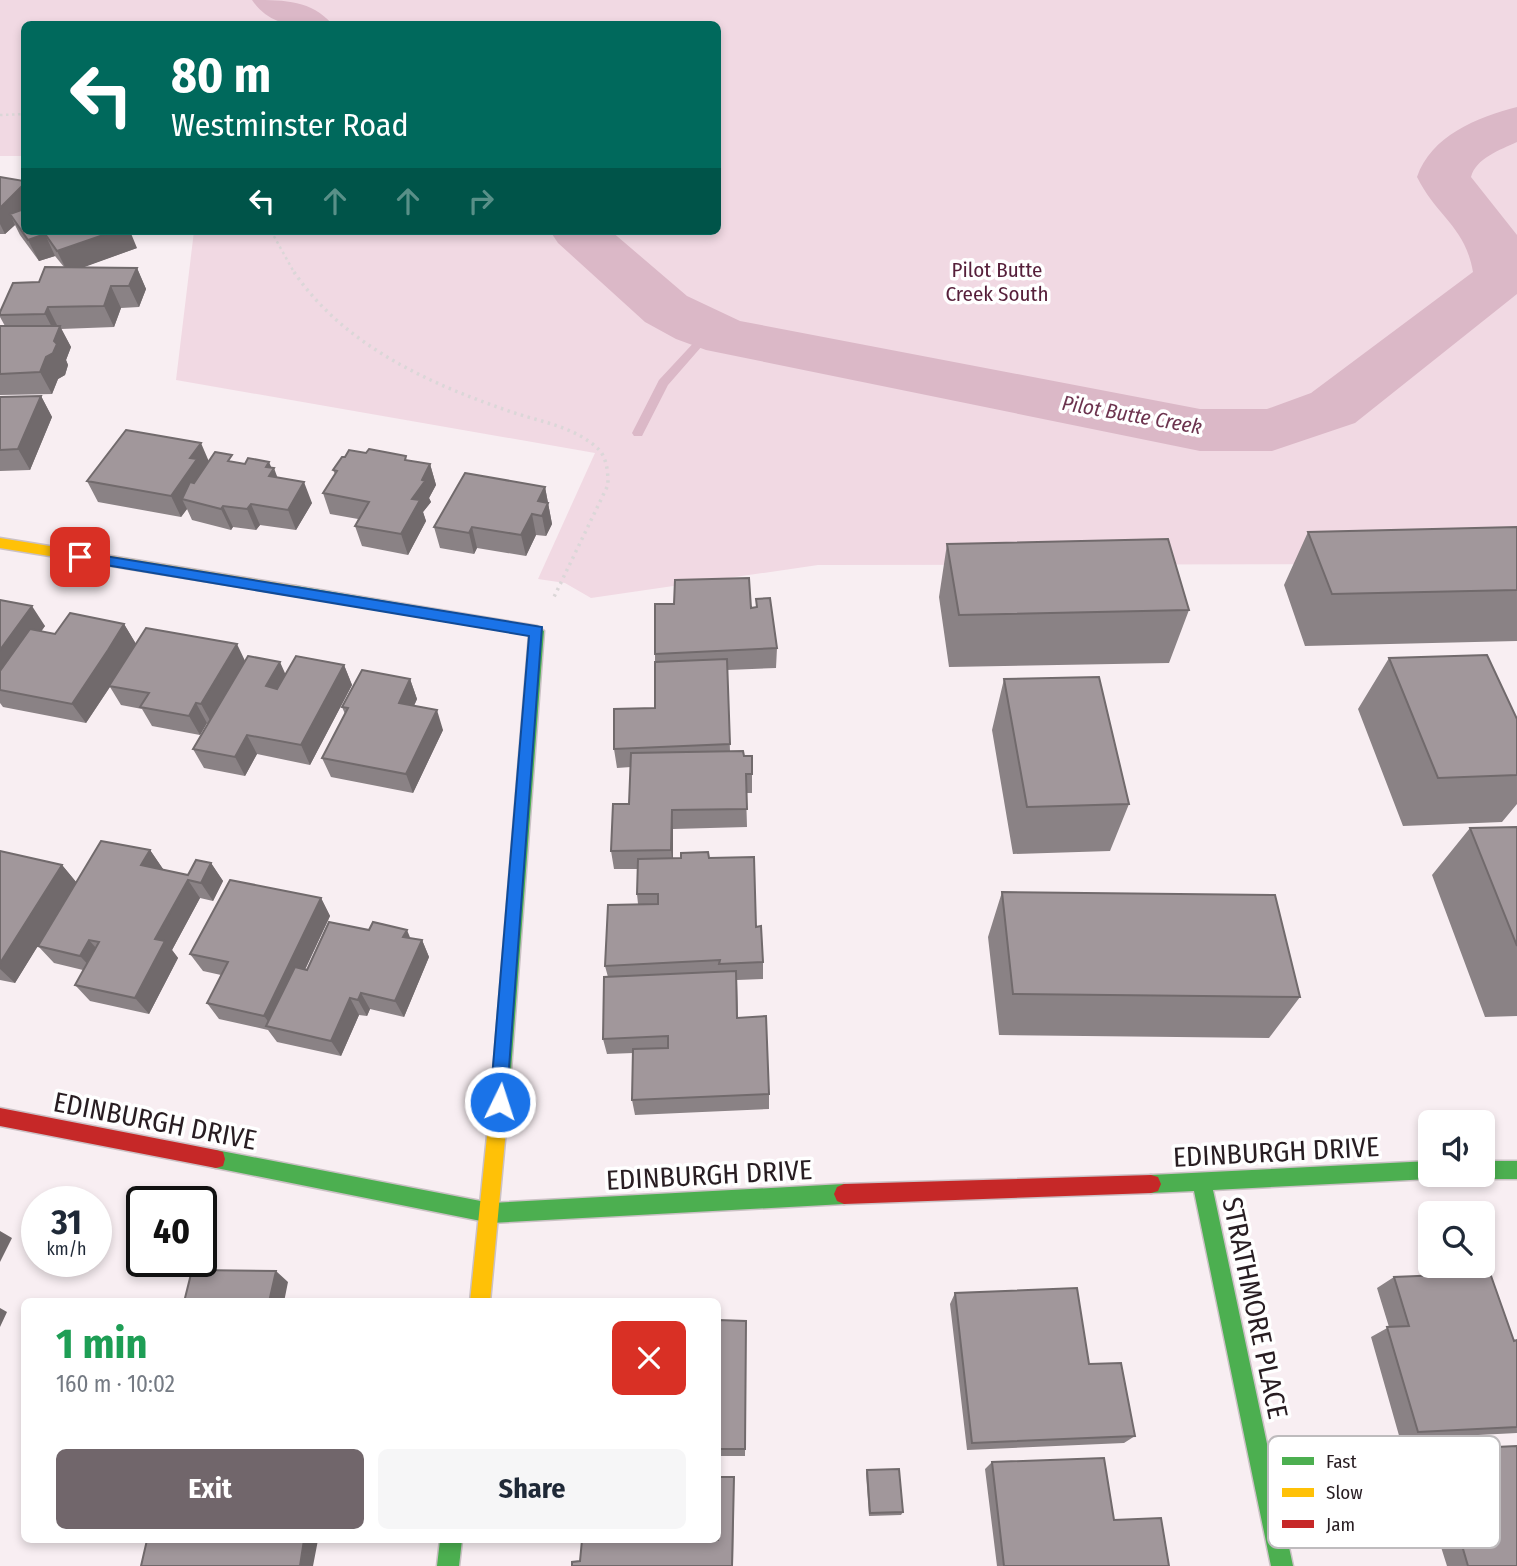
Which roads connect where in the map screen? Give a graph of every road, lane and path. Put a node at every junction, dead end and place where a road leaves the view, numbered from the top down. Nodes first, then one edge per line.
1 (21, 114) edge
2 (0, 115) edge
3 (273, 235) edge
4 (0, 544) edge
5 (537, 631) junction
6 (0, 1117) edge
7 (1495, 1170) edge
8 (1517, 1170) edge
9 (1418, 1171) edge
10 (1202, 1183) junction
11 (491, 1213) junction
12 (480, 1298) edge
13 (1268, 1499) edge
14 (451, 1543) edge
15 (1278, 1548) edge
16 (448, 1566) edge
17 (1282, 1566) edge

1 - 2 path
3 - 5 path
4 - 5 street
5 - 11 street
6 - 11 street, EDINBURGH DRIVE
7 - 8 street
9 - 10 street, EDINBURGH DRIVE
10 - 11 street, EDINBURGH DRIVE
10 - 13 street, STRATHMORE PLACE
11 - 12 street
14 - 16 street
15 - 17 street, STRATHMORE PLACE

